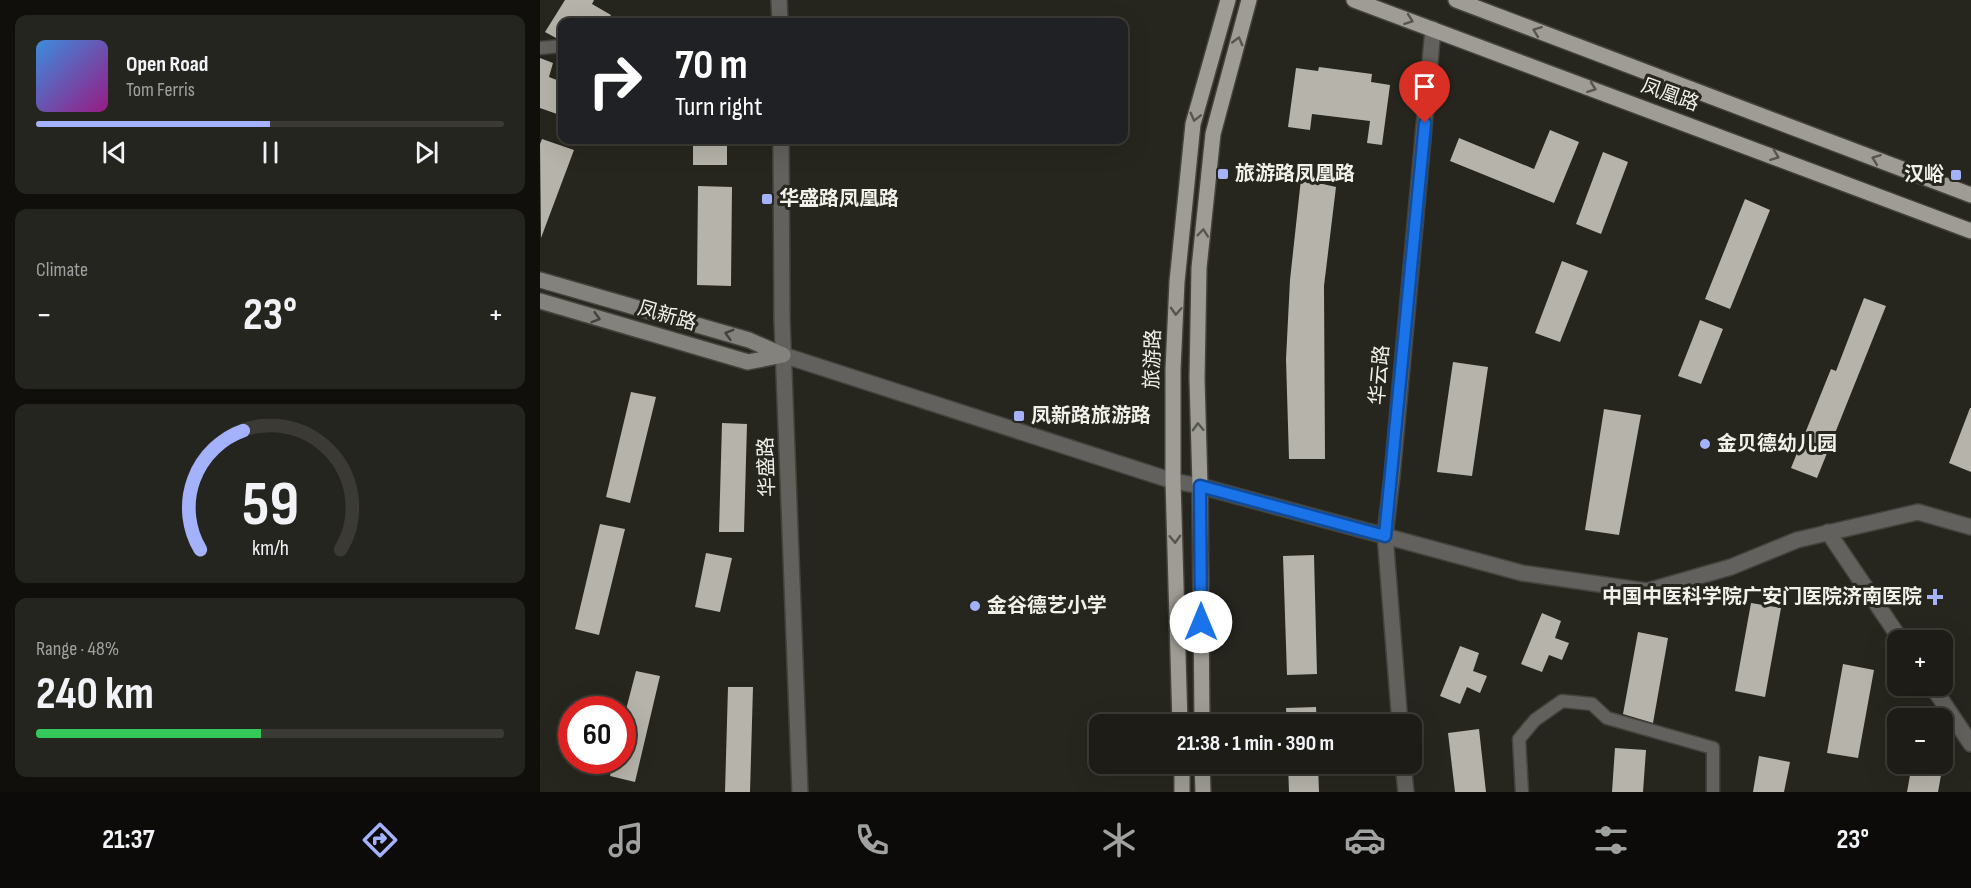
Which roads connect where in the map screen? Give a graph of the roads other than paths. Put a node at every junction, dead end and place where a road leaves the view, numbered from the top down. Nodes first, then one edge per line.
1 (779, 0) edge
2 (1228, 0) edge
3 (1249, 0) edge
4 (1354, 0) edge
5 (1456, 0) edge
6 (780, 18) edge
7 (1433, 29) junction
8 (558, 46) edge
9 (540, 48) edge
10 (781, 144) edge
11 (1971, 195) edge
12 (1971, 231) edge
13 (540, 280) edge
14 (540, 301) edge
15 (783, 354) junction
16 (1173, 481) junction
17 (1200, 486) junction
18 (1971, 526) edge
19 (1828, 532) junction
20 (1385, 536) junction
21 (1894, 630) edge
22 (1939, 696) edge
23 (1180, 714) edge
24 (1202, 714) edge
25 (1399, 714) edge
26 (1971, 744) edge
27 (1182, 774) edge
28 (1202, 774) edge
29 (1404, 774) edge
30 (800, 792) edge
31 (1182, 792) edge
32 (1203, 792) edge
33 (1406, 792) edge
34 (1522, 792) edge
35 (1713, 792) edge

1 - 6 street
2 -> 16 main road, 旅游路
17 -> 3 main road
4 -> 7 main road, 凤凰路
11 -> 5 main road, 凤凰路
7 -> 12 main road, 凤凰路
7 - 20 street, 华云路
8 - 9 street
10 - 15 street, 华盛路
15 -> 13 main road
14 -> 15 main road, 凤新路
15 - 16 street
15 - 30 street, 华盛路
16 - 17 street
16 -> 23 main road, 旅游路
17 - 20 street
17 - 24 main road
18 - 19 street
19 - 20 street
19 - 21 street
20 - 25 street, 华云路
22 - 26 street
27 - 31 main road
28 - 32 main road
29 - 33 street
34 - 35 street

